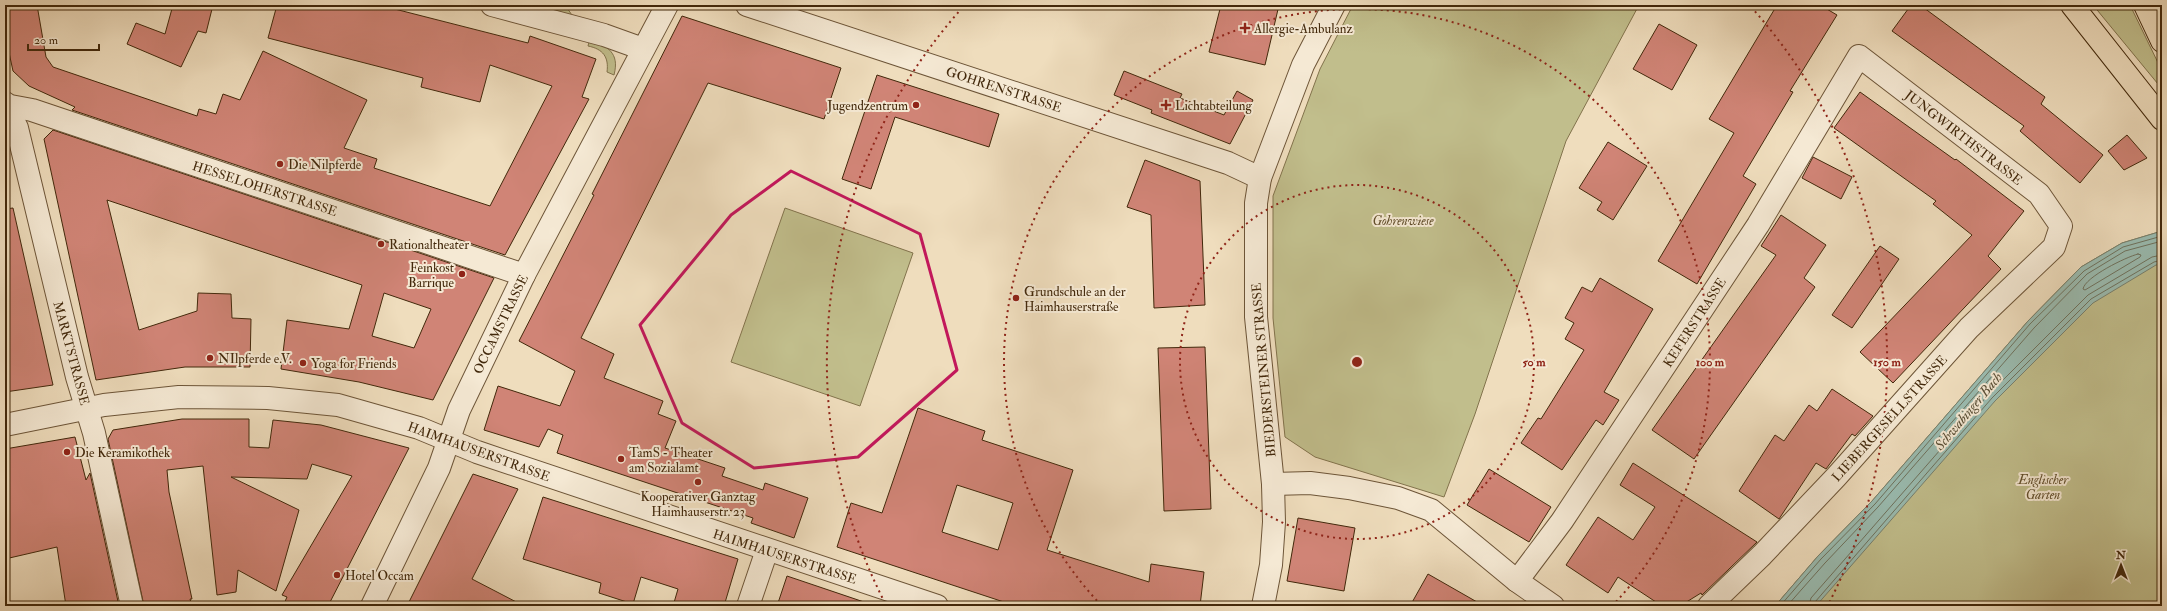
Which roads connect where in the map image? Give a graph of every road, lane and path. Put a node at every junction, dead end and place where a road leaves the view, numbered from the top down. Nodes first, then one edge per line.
1 (492, 5) edge
2 (667, 5) edge
3 (747, 5) edge
4 (1334, 5) edge
5 (2072, 5) edge
6 (2145, 5) edge
7 (2162, 41) edge
8 (644, 49) junction
9 (1859, 56) joint
10 (5, 104) edge
11 (2162, 119) edge
12 (1260, 178) junction
13 (2062, 226) joint
14 (524, 275) junction
15 (87, 409) junction
16 (5, 425) edge
17 (449, 440) junction
18 (1274, 484) junction
19 (766, 550) junction
20 (1517, 581) junction
21 (132, 606) edge
22 (372, 606) edge
23 (748, 606) edge
24 (937, 606) edge
25 (1263, 606) edge
26 (1553, 606) edge
27 (1709, 606) edge

1 - 8 street
2 - 8 street, OCCAMSTRASSE
3 - 12 street, GOHRENSTRASSE
4 - 12 street, BIEDERSTEINER STRASSE
5 - 11 highway
6 - 7 highway
8 - 14 street, OCCAMSTRASSE
9 - 13 street, JUNGWIRTHSTRASSE
9 - 20 street, KEFERSTRASSE
10 - 14 street, HESSELOHERSTRASSE
10 - 15 street, MARKTSTRASSE
12 - 18 street, BIEDERSTEINER STRASSE
13 - 27 street, LIEBERGESELLSTRASSE
14 - 17 street, OCCAMSTRASSE
15 - 16 street, HAIMHAUSERSTRASSE
15 - 17 street, HAIMHAUSERSTRASSE
15 - 21 street, MARKTSTRASSE
17 - 19 street, HAIMHAUSERSTRASSE
17 - 22 street, OCCAMSTRASSE
18 - 20 street
18 - 25 street, BIEDERSTEINER STRASSE
19 - 23 street
19 - 24 street, HAIMHAUSERSTRASSE
20 - 26 street

